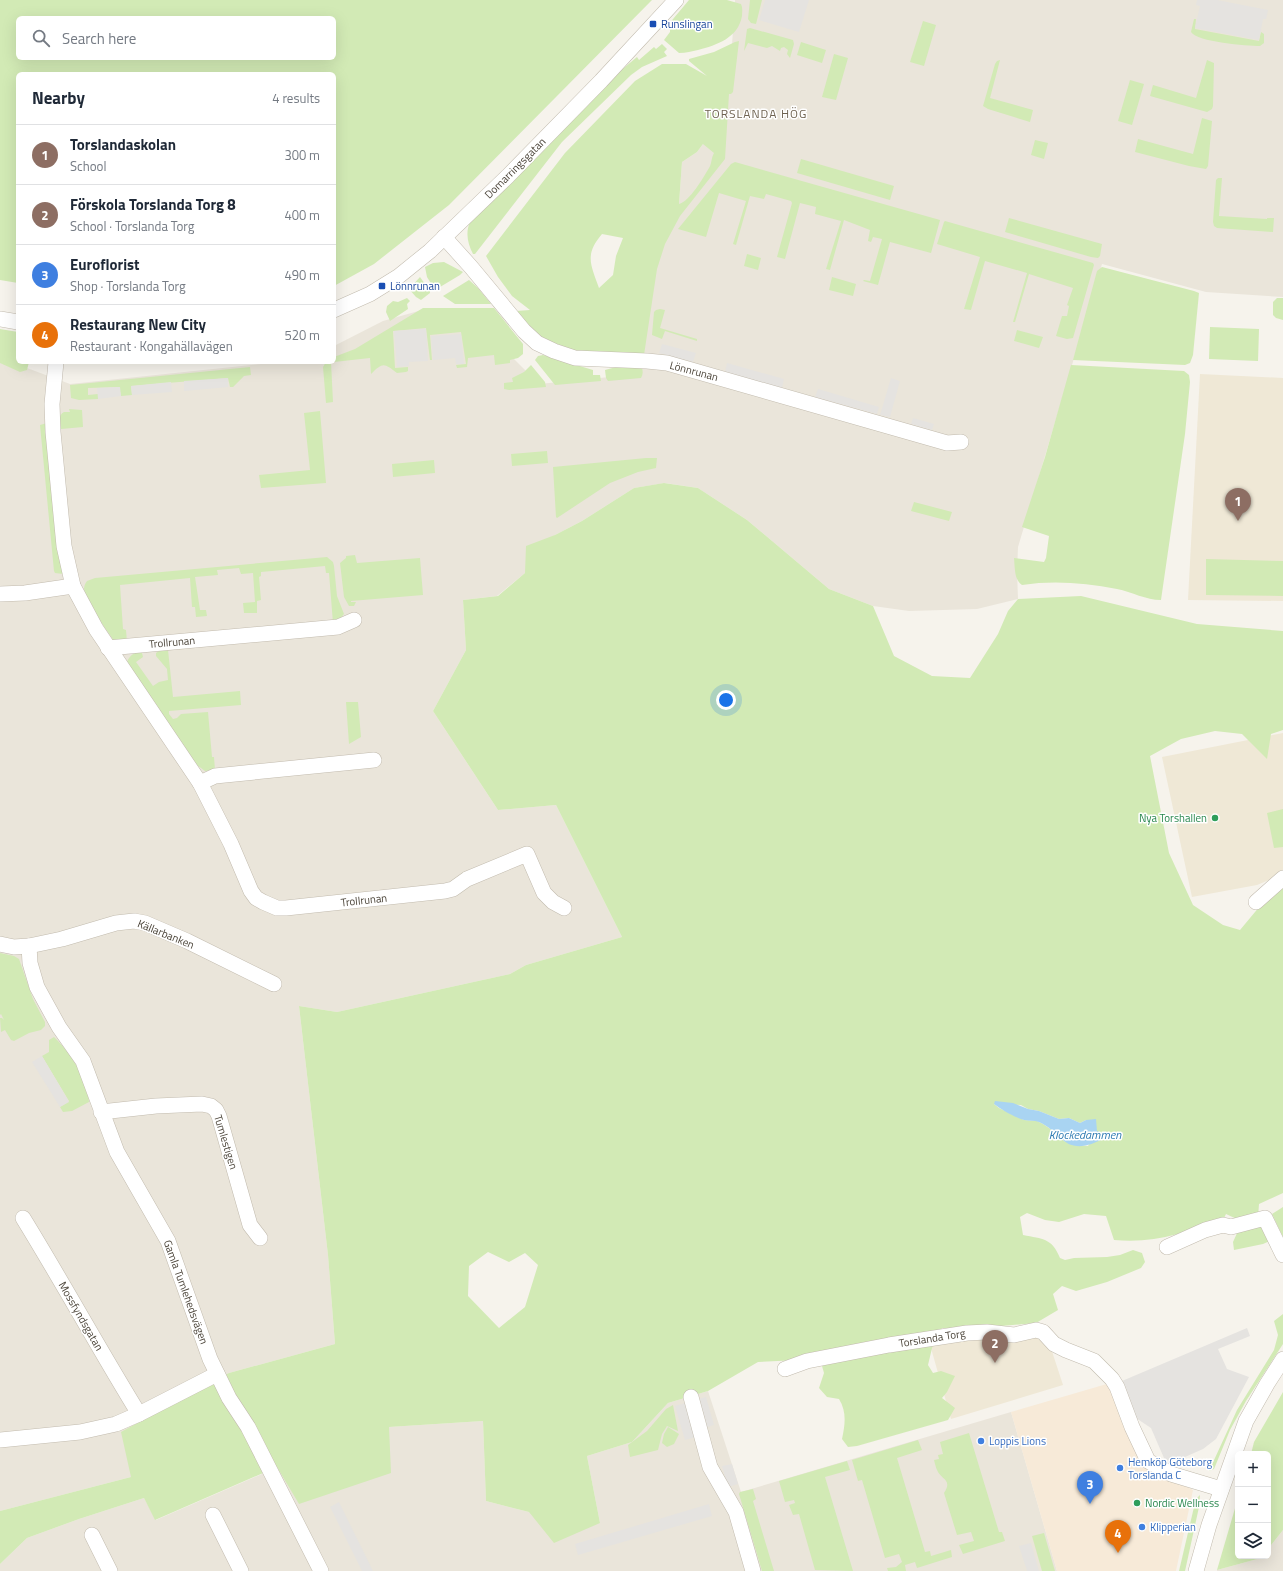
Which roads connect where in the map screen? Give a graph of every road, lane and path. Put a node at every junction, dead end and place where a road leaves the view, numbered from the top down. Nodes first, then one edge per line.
1 (676, 0) edge
2 (444, 237) junction
3 (336, 309) edge
4 (0, 319) edge
5 (16, 322) edge
6 (56, 364) edge
7 (962, 442) dead end
8 (73, 586) junction
9 (0, 594) edge
10 (354, 620) dead end
11 (108, 648) junction
12 (374, 760) dead end
13 (200, 783) junction
14 (1283, 878) edge
15 (1256, 902) dead end
16 (564, 908) dead end
17 (0, 944) edge
18 (29, 946) junction
19 (274, 984) dead end
20 (101, 1112) junction
21 (23, 1218) dead end
22 (260, 1238) dead end
23 (1167, 1247) dead end
24 (1283, 1255) edge
25 (1283, 1360) edge
26 (786, 1370) dead end
27 (217, 1374) junction
28 (691, 1397) dead end
29 (139, 1414) junction
30 (0, 1440) edge
31 (1221, 1489) junction
32 (213, 1515) dead end
33 (92, 1535) dead end
34 (110, 1571) edge
35 (241, 1571) edge
36 (321, 1571) edge
37 (753, 1571) edge
38 (1196, 1571) edge

1 - 2 street, Domarringsgatan
2 - 3 street, Domarringsgatan
2 - 7 street, Lönnrunan
4 - 5 street
6 - 8 street, Trollrunan
8 - 9 street
8 - 11 street, Trollrunan
10 - 11 street, Trollrunan
11 - 13 street, Trollrunan
12 - 13 street
13 - 16 street, Trollrunan
14 - 15 street
17 - 18 street, Källarbanken
18 - 19 street, Källarbanken
18 - 20 street, Gamla Tumlehedsvägen
20 - 22 street, Tumlestigen
20 - 27 street, Gamla Tumlehedsvägen
21 - 29 street, Mossfyndsgatan
23 - 24 street
25 - 31 street
26 - 31 street, Torslanda Torg
27 - 29 street
27 - 36 street, Gamla Tumlehedsvägen
28 - 37 street
29 - 30 street
31 - 38 street
32 - 35 street
33 - 34 street

